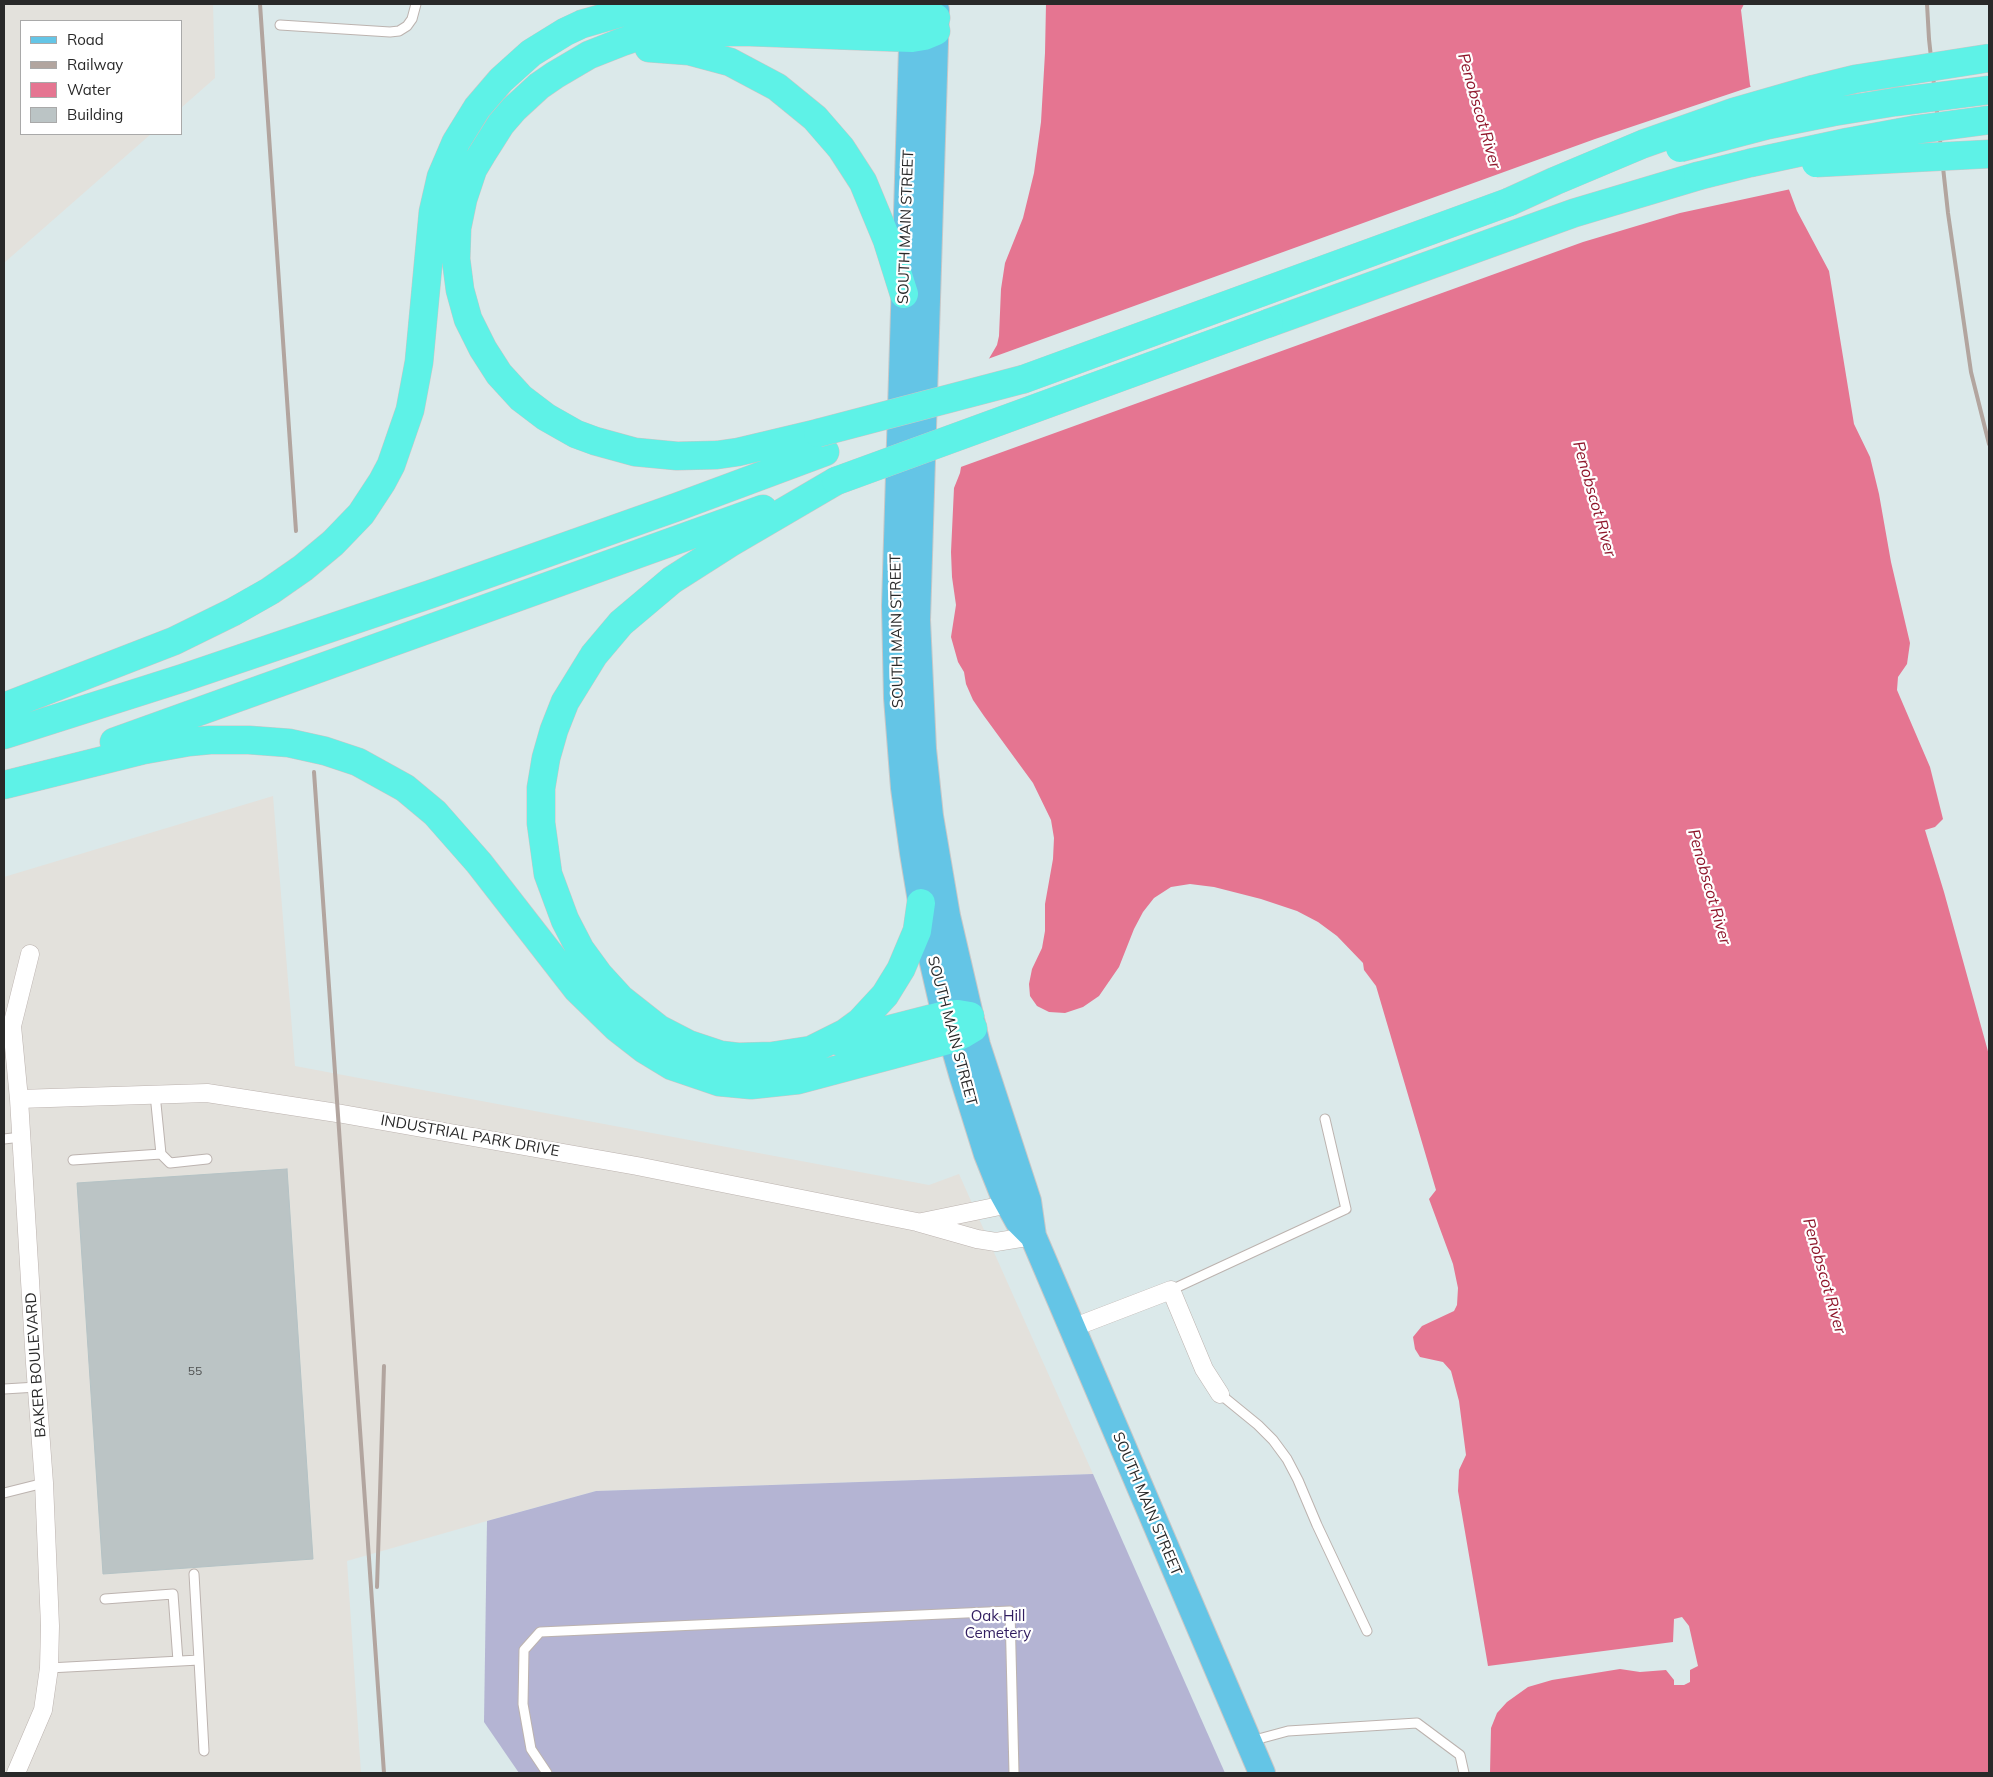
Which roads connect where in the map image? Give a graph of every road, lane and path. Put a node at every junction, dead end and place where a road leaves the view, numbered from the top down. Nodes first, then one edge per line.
1 (416, 4) edge
2 (924, 17) edge
3 (280, 25) dead end
4 (1989, 58) edge
5 (572, 64) junction
6 (1989, 90) edge
7 (1989, 120) edge
8 (1989, 154) edge
9 (1698, 176) junction
10 (1509, 202) junction
11 (904, 294) junction
12 (822, 442) junction
13 (836, 481) junction
14 (4, 707) edge
15 (4, 736) edge
16 (4, 781) edge
17 (4, 785) edge
18 (921, 903) junction
19 (30, 954) dead end
20 (960, 1024) junction
21 (811, 1050) junction
22 (155, 1094) junction
23 (19, 1099) junction
24 (1325, 1119) dead end
25 (21, 1137) junction
26 (4, 1139) edge
27 (161, 1154) junction
28 (73, 1160) dead end
29 (207, 1160) dead end
30 (1018, 1203) junction
31 (917, 1222) junction
32 (1033, 1236) junction
33 (1171, 1290) junction
34 (1072, 1328) junction
35 (37, 1387) junction
36 (4, 1389) edge
37 (1220, 1394) joint
38 (44, 1483) junction
39 (4, 1493) edge
40 (194, 1574) dead end
41 (105, 1599) dead end
42 (1367, 1630) dead end
43 (199, 1660) junction
44 (178, 1661) junction
45 (49, 1668) junction
46 (1249, 1741) junction
47 (204, 1751) dead end
48 (16, 1773) edge
49 (546, 1773) edge
50 (1014, 1773) edge
51 (1262, 1773) edge
52 (1464, 1773) edge

1 - 3 lane
2 - 5 highway
2 - 11 main road, SOUTH MAIN STREET
2 - 14 highway
2 - 20 main road, SOUTH MAIN STREET
4 - 10 highway, bridge
5 - 11 highway
5 - 12 highway
6 - 10 highway, bridge
7 - 9 highway, bridge
8 - 9 highway, bridge
9 - 13 highway, bridge
10 - 12 highway, bridge
11 - 18 main road, SOUTH MAIN STREET
12 - 15 highway
13 - 16 highway
13 - 21 highway
17 - 20 highway
18 - 20 main road, SOUTH MAIN STREET
18 - 21 highway
19 - 23 street, BAKER BOULEVARD
20 - 21 highway
20 - 30 main road, SOUTH MAIN STREET
22 - 23 street, INDUSTRIAL PARK DRIVE
22 - 27 lane
22 - 31 street, INDUSTRIAL PARK DRIVE
23 - 25 street, BAKER BOULEVARD
24 - 33 lane
25 - 26 lane
25 - 35 street, BAKER BOULEVARD
27 - 28 lane
27 - 29 lane
30 - 31 street, INDUSTRIAL PARK DRIVE
30 - 32 main road, SOUTH MAIN STREET
31 - 32 street, INDUSTRIAL PARK DRIVE
32 - 34 main road, SOUTH MAIN STREET
33 - 34 street
33 - 37 street
34 - 46 main road, SOUTH MAIN STREET
35 - 36 lane
35 - 38 street, BAKER BOULEVARD
37 - 42 lane
38 - 39 lane
38 - 45 street, BAKER BOULEVARD
40 - 43 lane
41 - 44 lane
43 - 44 lane
43 - 47 lane
44 - 45 lane
45 - 48 street, BAKER BOULEVARD
46 - 51 main road, SOUTH MAIN STREET
46 - 52 lane
49 - 50 lane

